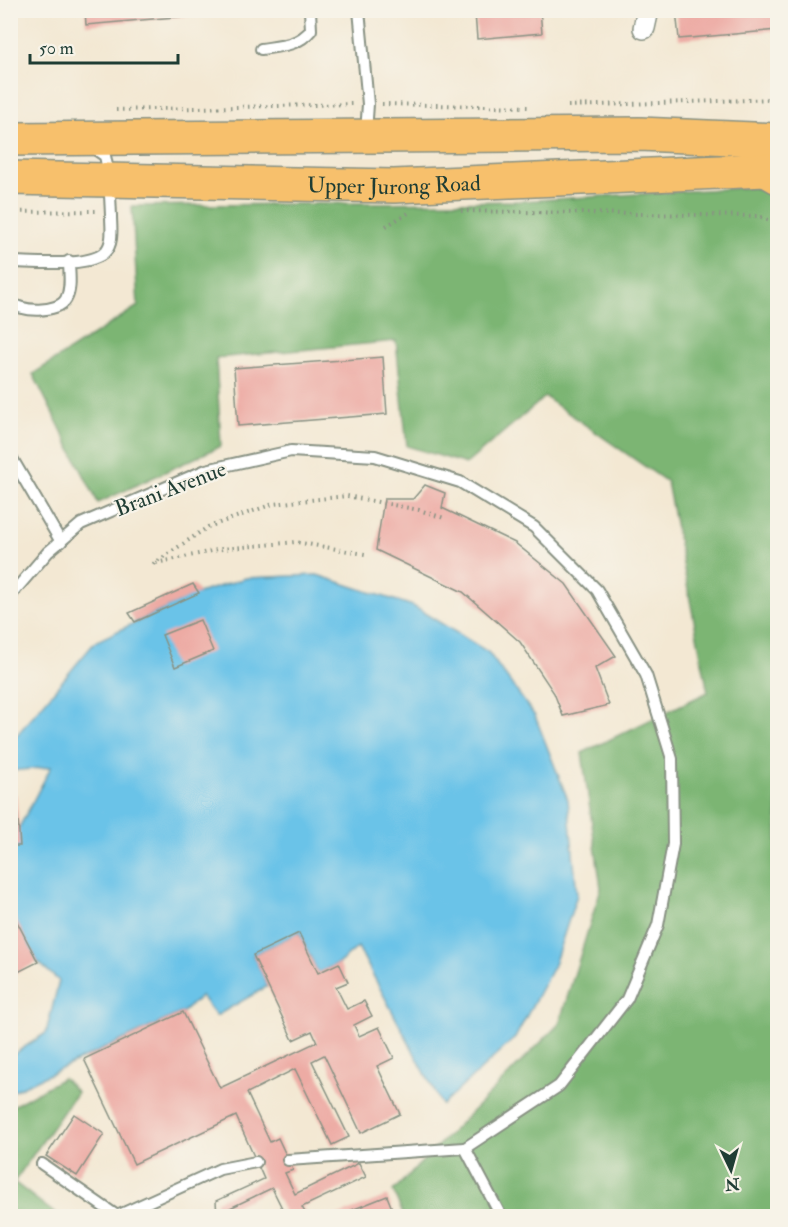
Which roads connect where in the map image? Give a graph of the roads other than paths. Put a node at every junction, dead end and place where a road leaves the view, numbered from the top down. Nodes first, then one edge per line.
1 (310, 10) edge
2 (359, 10) edge
3 (261, 49) dead end
4 (76, 138) junction
5 (366, 138) junction
6 (10, 139) edge
7 (777, 140) edge
8 (774, 173) edge
9 (10, 178) edge
10 (109, 180) junction
11 (69, 261) junction
12 (10, 262) edge
13 (10, 301) edge
14 (10, 455) edge
15 (61, 542) junction
16 (10, 596) edge
17 (465, 1148) junction
18 (288, 1160) dead end
19 (256, 1162) dead end
20 (42, 1164) dead end
21 (117, 1216) edge
22 (501, 1216) edge

1 - 3 lane
2 - 5 lane
4 - 5 main road, Upper Jurong Road
4 - 6 main road, Upper Jurong Road
4 - 10 lane
5 - 7 main road, Upper Jurong Road
8 - 10 main road, Upper Jurong Road
9 - 10 main road, Upper Jurong Road
10 - 11 lane
11 - 12 lane
11 - 13 lane
14 - 15 lane
15 - 16 lane, Brani Avenue
15 - 17 lane, Brani Avenue
17 - 18 lane
17 - 22 lane
19 - 21 lane
20 - 21 lane

